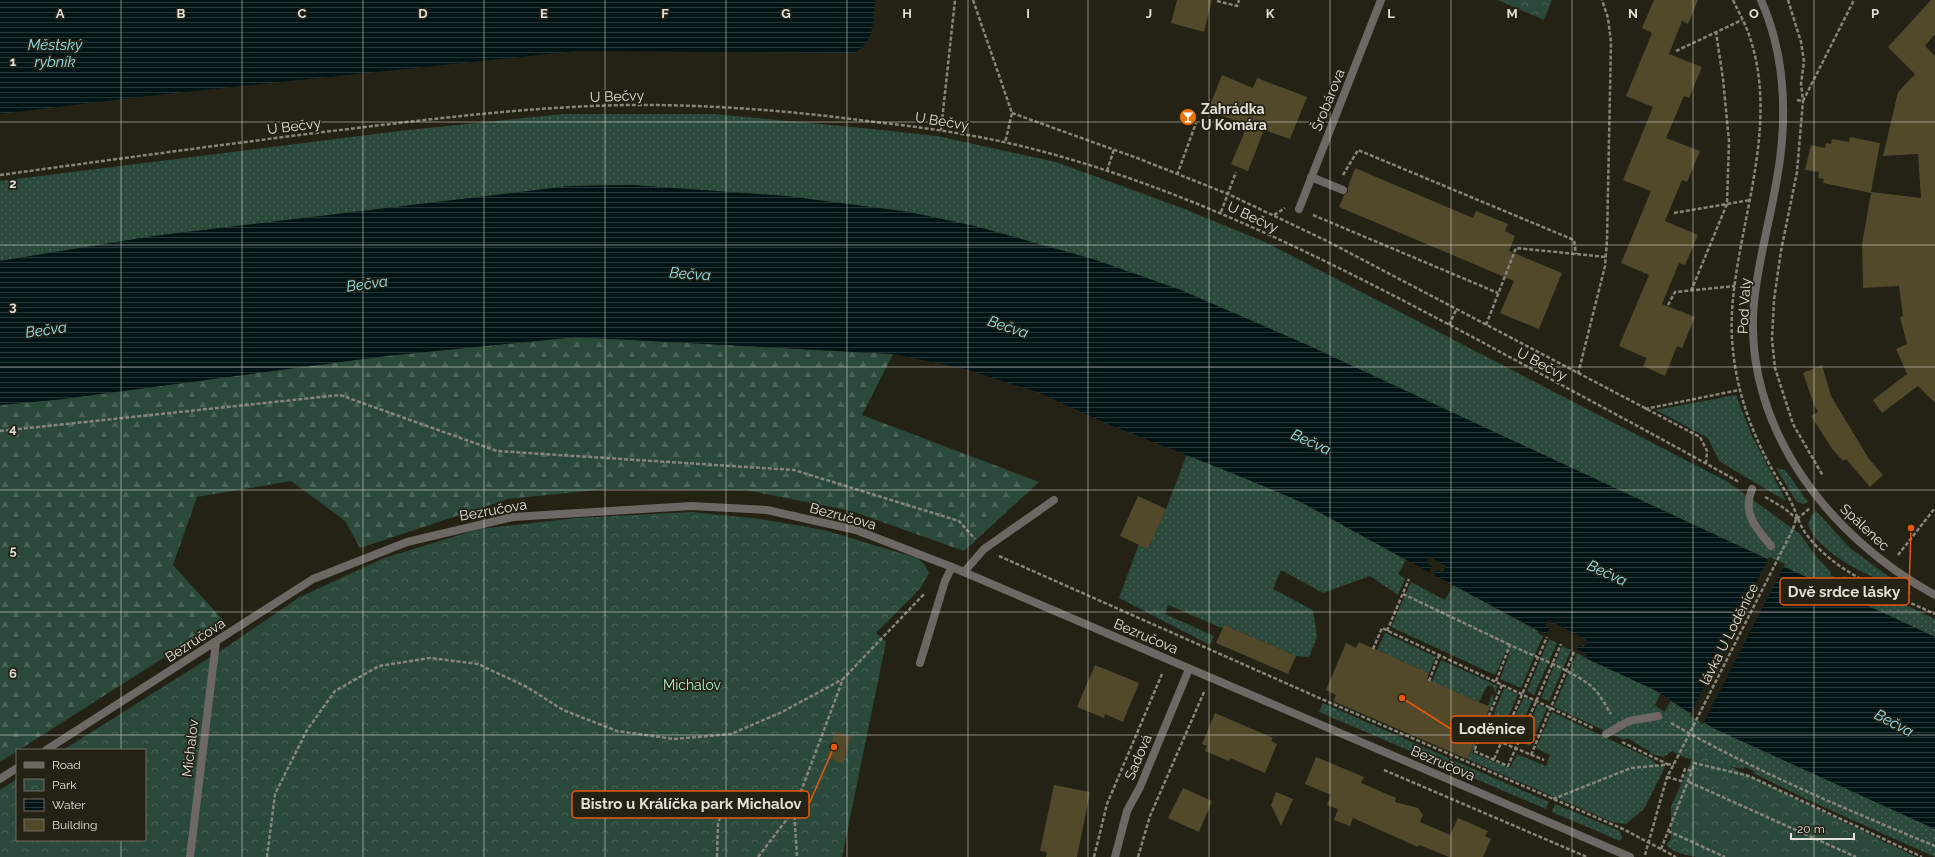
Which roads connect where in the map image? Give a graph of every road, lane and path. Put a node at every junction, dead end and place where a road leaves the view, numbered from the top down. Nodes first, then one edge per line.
1 (955, 0) edge
2 (973, 0) edge
3 (1239, 0) edge
4 (1381, 0) edge
5 (1602, 0) edge
6 (1761, 0) edge
7 (1788, 0) edge
8 (1854, 0) edge
9 (1217, 1) dead end
10 (1742, 20) dead end
11 (1716, 32) junction
12 (1676, 51) dead end
13 (1783, 99) junction
14 (1803, 101) junction
15 (1012, 113) junction
16 (1196, 122) dead end
17 (941, 130) junction
18 (1005, 143) junction
19 (1114, 149) junction
20 (1107, 171) junction
21 (1236, 172) dead end
22 (0, 175) edge
23 (1177, 175) junction
24 (1311, 177) junction
25 (1335, 187) junction
26 (1343, 190) dead end
27 (1228, 194) junction
28 (1750, 200) dead end
29 (1727, 204) junction
30 (1299, 209) joint
31 (1221, 212) junction
32 (1674, 213) dead end
33 (1576, 254) junction
34 (1606, 257) junction
35 (1735, 286) dead end
36 (1691, 291) junction
37 (1498, 293) junction
38 (1668, 305) dead end
39 (1456, 310) junction
40 (1449, 325) junction
41 (1486, 326) junction
42 (1578, 374) junction
43 (1739, 390) dead end
44 (1645, 409) junction
45 (0, 431) edge
46 (1706, 463) junction
47 (1825, 479) dead end
48 (1752, 489) junction
49 (1054, 500) dead end
50 (1820, 501) joint
51 (1812, 507) dead end
52 (1935, 508) edge
53 (1796, 519) junction
54 (1771, 546) dead end
55 (984, 549) junction
56 (1895, 552) dead end
57 (1898, 556) junction
58 (1901, 560) dead end
59 (952, 567) junction
60 (964, 572) junction
61 (1409, 579) dead end
62 (928, 590) dead end
63 (1403, 594) junction
64 (1935, 595) edge
65 (1935, 614) edge
66 (1387, 631) junction
67 (1547, 637) dead end
68 (216, 642) junction
69 (1561, 644) dead end
70 (1510, 645) junction
71 (1373, 649) dead end
72 (1574, 652) dead end
73 (1439, 655) junction
74 (1538, 658) junction
75 (920, 663) dead end
76 (1552, 665) junction
77 (1189, 669) junction
78 (1566, 671) junction
79 (1162, 674) dead end
80 (843, 678) junction
81 (1429, 681) dead end
82 (1496, 681) junction
83 (1502, 685) junction
84 (1204, 692) dead end
85 (1522, 694) junction
86 (1536, 700) junction
87 (1551, 708) junction
88 (1658, 716) joint
89 (1617, 727) junction
90 (1481, 734) junction
91 (1606, 734) junction
92 (1501, 742) junction
93 (1516, 748) junction
94 (48, 749) edge
95 (1531, 754) junction
96 (1494, 759) junction
97 (1544, 760) dead end
98 (1674, 764) junction
99 (1669, 765) junction
100 (16, 769) edge
101 (1692, 770) junction
102 (1667, 777) junction
103 (0, 779) edge
104 (1689, 782) junction
105 (1553, 799) junction
106 (794, 810) junction
107 (788, 817) junction
108 (1668, 831) junction
109 (1650, 842) junction
110 (1935, 846) edge
111 (1660, 849) junction
112 (190, 857) edge
113 (267, 857) edge
114 (717, 857) edge
115 (758, 857) edge
116 (797, 857) edge
117 (1094, 857) edge
118 (1115, 857) edge
119 (1138, 857) edge
120 (1630, 857) edge
121 (1644, 857) edge
122 (1676, 857) edge
123 (1725, 857) edge
124 (1856, 857) edge
125 (1922, 857) edge

1 - 17 path
2 - 15 path
3 - 9 path
4 - 24 street, Šrobárova
5 - 34 path
6 - 13 street, Pod Valy
7 - 14 path
8 - 14 path
10 - 11 path
11 - 12 path
11 - 29 path
13 - 14 path
13 - 50 street, Pod Valy
14 - 47 path
15 - 18 path
15 - 19 path
16 - 23 path
17 - 18 path, U Bečvy
17 - 22 path, U Bečvy
18 - 20 path, U Bečvy
19 - 20 path
19 - 23 path
20 - 31 path, U Bečvy
21 - 27 path
23 - 27 path
24 - 25 street
24 - 30 street, Šrobárova
25 - 26 street
25 - 33 path
27 - 31 path
27 - 39 path
28 - 29 path
29 - 32 path
29 - 36 path
30 - 37 path
31 - 40 path, U Bečvy
33 - 34 path
33 - 37 path
34 - 42 path
35 - 36 path
36 - 38 path
37 - 41 path
39 - 40 path
39 - 41 path
40 - 46 path, U Bečvy
41 - 42 path
42 - 44 path
43 - 44 path
44 - 46 path
45 - 55 path
46 - 48 path, U Bečvy
48 - 53 path, U Bečvy
48 - 54 street
49 - 55 street
50 - 64 street, Spálenec
51 - 53 path
52 - 57 path
53 - 65 path, U Bečvy
53 - 98 path, lávka U Loděnice, bridge
55 - 60 street
55 - 105 path
56 - 57 path
57 - 58 path
59 - 60 street, Bezručova
59 - 68 street, Bezručova
59 - 75 street
60 - 77 street, Bezručova
61 - 63 path
62 - 80 path
63 - 66 path
63 - 70 path
66 - 71 path
66 - 73 path
67 - 74 path
68 - 94 street, Bezručova
68 - 112 street, Michalov
69 - 76 path
70 - 74 path
70 - 82 path
72 - 78 path
73 - 81 path
73 - 82 path
74 - 76 path
74 - 85 path
76 - 78 path
76 - 86 path
77 - 118 street, Sadová
77 - 120 street, Bezručova
78 - 87 path
78 - 89 path
79 - 117 path
80 - 106 path
80 - 113 path
82 - 83 path
83 - 85 path
83 - 90 path
84 - 119 path
85 - 86 path
85 - 92 path
86 - 87 path
86 - 93 path
87 - 91 path
87 - 95 path
88 - 89 street
88 - 110 path
89 - 91 street
90 - 92 path
90 - 96 path
91 - 99 path
92 - 93 path
92 - 96 path
93 - 95 path
93 - 96 path
95 - 97 path
98 - 99 path
98 - 102 path, lávka U Loděnice
99 - 105 path
100 - 103 street
101 - 102 path
101 - 104 path
101 - 125 path
102 - 109 path, lávka U Loděnice
104 - 108 path
104 - 124 path
105 - 109 path
106 - 107 path
106 - 116 path
107 - 114 path
107 - 115 path
108 - 111 path
108 - 123 path
109 - 111 path
109 - 121 path, lávka U Loděnice
111 - 122 path

